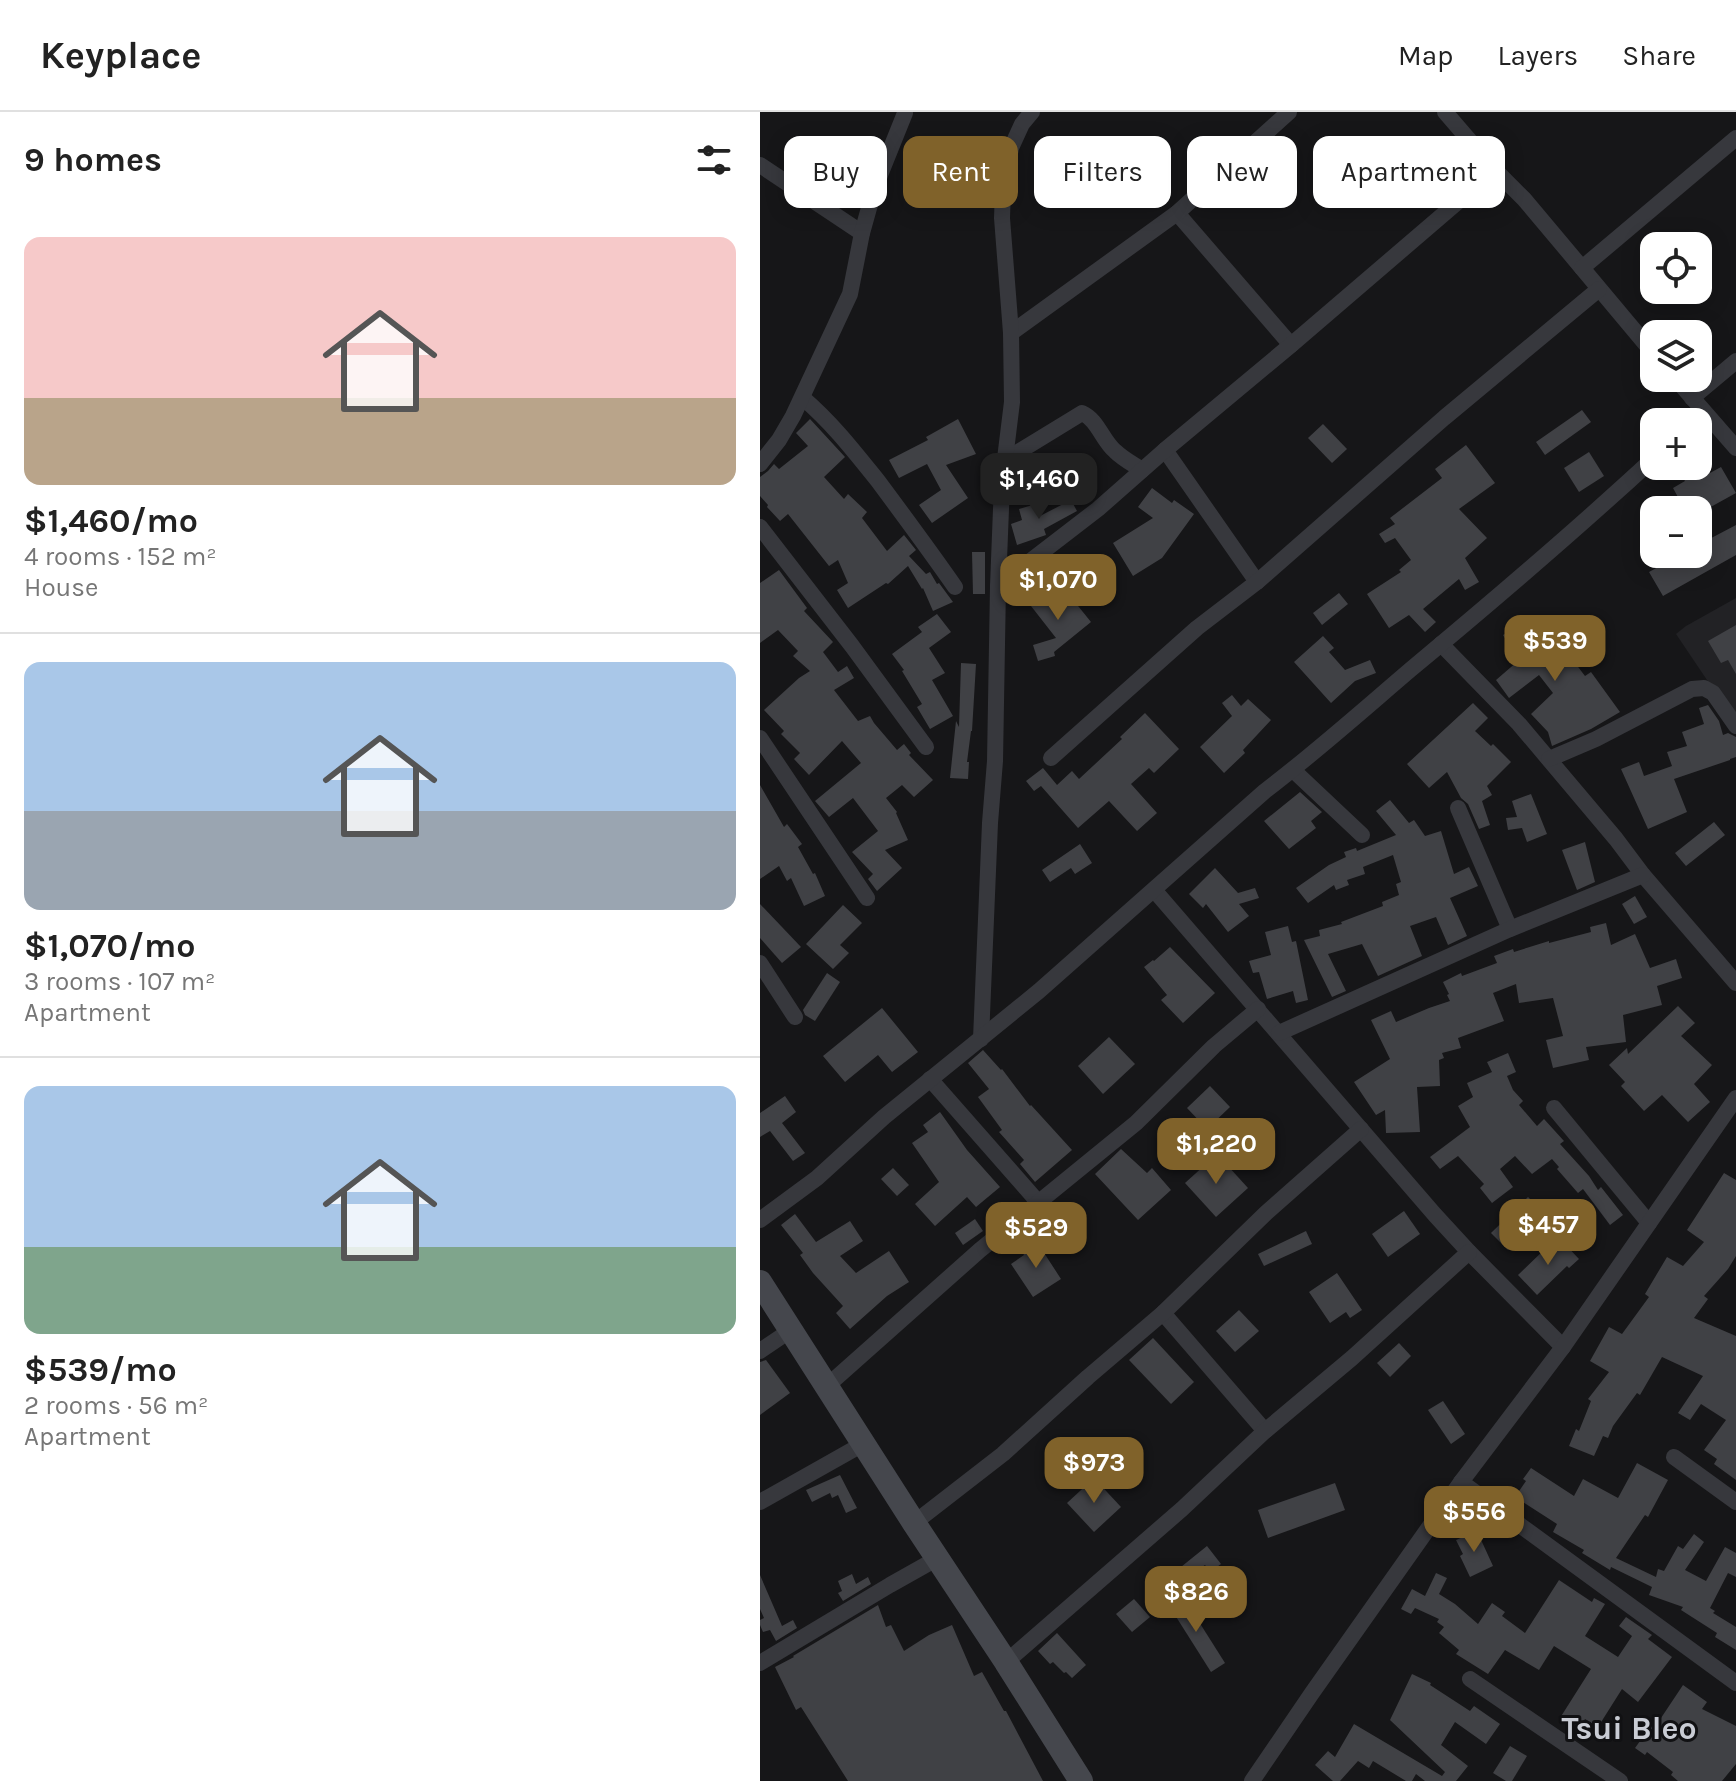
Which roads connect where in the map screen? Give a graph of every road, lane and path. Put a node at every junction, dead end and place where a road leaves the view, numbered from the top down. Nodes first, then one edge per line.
1 (904, 112) edge
2 (1032, 112) edge
3 (1289, 112) edge
4 (1445, 112) edge
5 (1466, 136) edge
6 (1736, 138) edge
7 (760, 165) edge
8 (1505, 180) edge
9 (1451, 208) edge
10 (1177, 213) junction
11 (862, 233) junction
12 (1582, 268) junction
13 (1599, 289) junction
14 (1011, 333) junction
15 (1640, 337) edge
16 (1291, 345) junction
17 (1736, 361) edge
18 (1687, 392) edge
19 (803, 398) junction
20 (1692, 398) junction
21 (1696, 408) edge
22 (1712, 428) edge
23 (1736, 448) edge
24 (1165, 450) junction
25 (1005, 460) junction
26 (760, 464) edge
27 (1142, 470) junction
28 (1640, 471) edge
29 (760, 527) edge
30 (1257, 582) junction
31 (998, 586) junction
32 (955, 587) dead end
33 (1441, 644) junction
34 (1736, 726) edge
35 (760, 738) edge
36 (926, 747) dead end
37 (1051, 758) dead end
38 (1549, 759) junction
39 (1293, 770) junction
40 (1458, 808) dead end
41 (1362, 835) dead end
42 (1643, 875) junction
43 (1155, 891) junction
44 (867, 898) dead end
45 (1510, 929) junction
46 (760, 963) edge
47 (1736, 983) edge
48 (1258, 1009) junction
49 (795, 1017) dead end
50 (1279, 1033) junction
51 (981, 1039) junction
52 (930, 1079) junction
53 (1736, 1098) edge
54 (1554, 1108) dead end
55 (1361, 1129) junction
56 (1038, 1202) junction
57 (760, 1220) edge
58 (1649, 1223) junction
59 (1469, 1252) junction
60 (760, 1282) edge
61 (1163, 1313) junction
62 (791, 1330) junction
63 (1563, 1347) junction
64 (760, 1351) edge
65 (827, 1386) junction
66 (1265, 1431) junction
67 (863, 1444) junction
68 (1674, 1457) dead end
69 (1461, 1482) junction
70 (760, 1502) edge
71 (1736, 1502) edge
72 (914, 1523) junction
73 (938, 1558) junction
74 (1006, 1662) junction
75 (760, 1663) edge
76 (1470, 1679) dead end
77 (1736, 1683) edge
78 (1081, 1781) edge
79 (1252, 1781) edge
80 (1620, 1781) edge

1 - 11 street
2 - 14 street
3 - 10 street
4 - 5 street
6 - 12 street
7 - 11 street
8 - 12 street
9 - 16 street
10 - 14 street
10 - 16 street
11 - 19 street
12 - 13 street
13 - 15 street
13 - 30 street
14 - 25 street
16 - 24 street
17 - 20 street
18 - 20 street
19 - 26 street
19 - 32 street
20 - 21 street
22 - 23 street
24 - 27 street
24 - 30 street
25 - 27 street
25 - 31 street
27 - 31 street
28 - 33 street
29 - 36 street
30 - 37 street
31 - 51 street
33 - 38 street
33 - 39 street
34 - 38 street
35 - 44 street
38 - 42 street
39 - 41 street
39 - 43 street
40 - 45 street
42 - 45 street
42 - 47 street
43 - 48 street
43 - 51 street
45 - 50 street
46 - 49 street
48 - 50 street
48 - 56 street
50 - 55 street
51 - 52 street
52 - 56 street
52 - 57 street
53 - 58 street
54 - 58 street
55 - 59 street
55 - 61 street
56 - 65 street
58 - 63 street
59 - 63 street
59 - 66 street
60 - 62 main road
61 - 66 street
61 - 72 street
62 - 64 street
62 - 65 main road
63 - 69 street
65 - 67 main road
66 - 74 street
67 - 70 street
67 - 72 main road
68 - 71 street
69 - 77 street
69 - 79 street
72 - 73 main road
73 - 74 main road
73 - 75 street
74 - 78 main road
76 - 80 street

